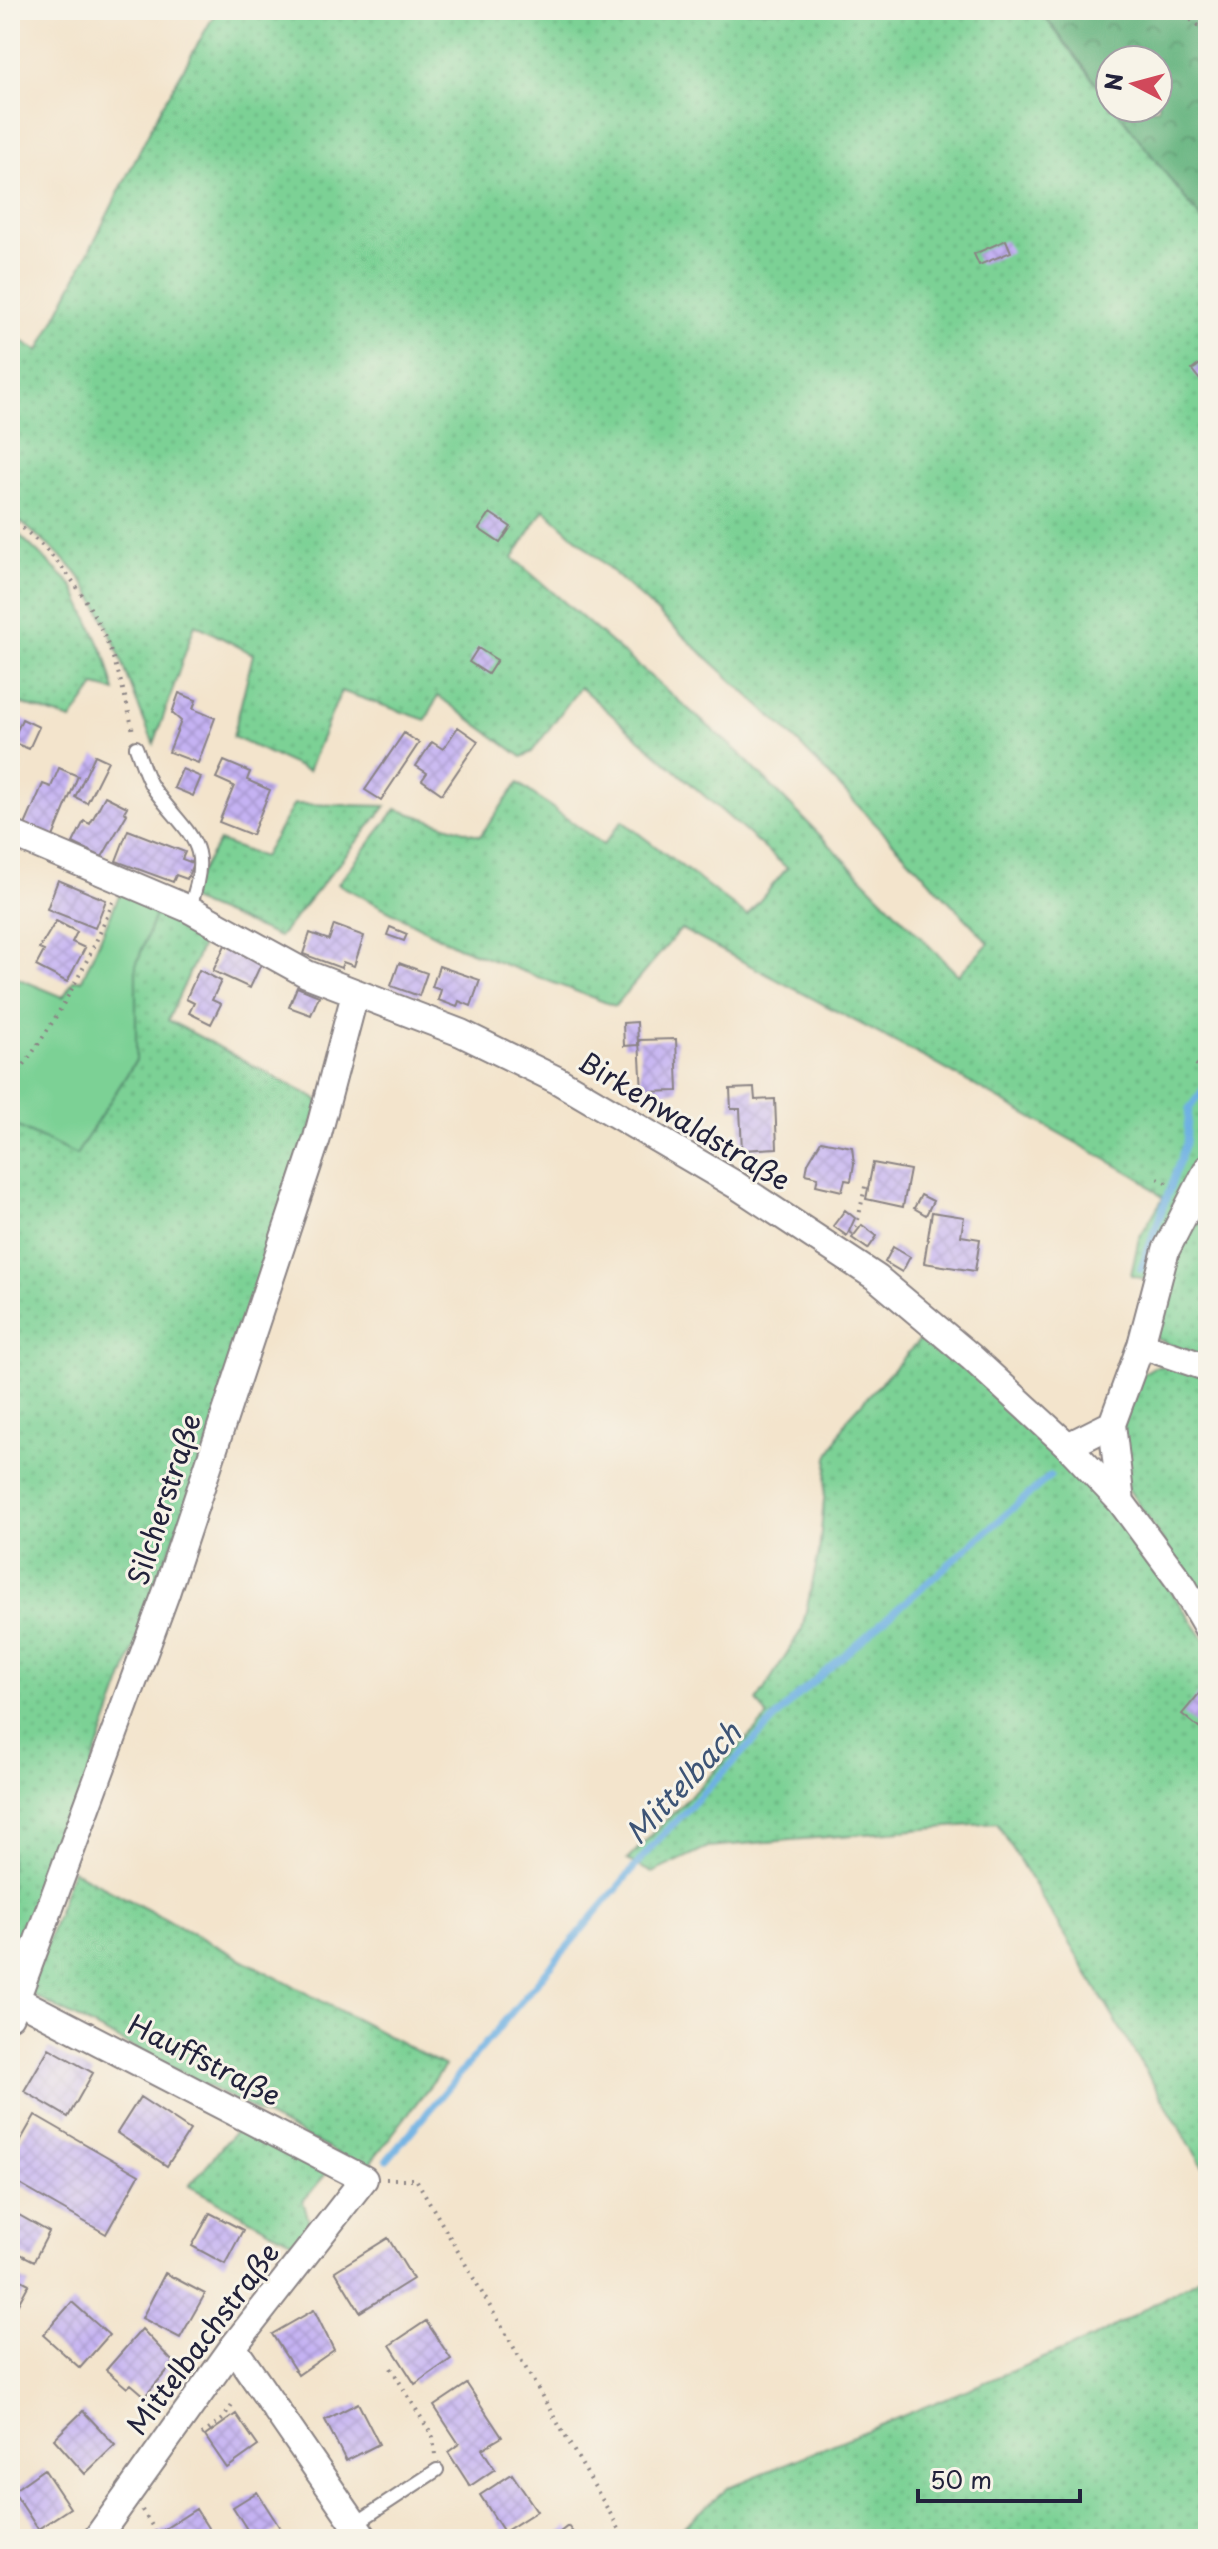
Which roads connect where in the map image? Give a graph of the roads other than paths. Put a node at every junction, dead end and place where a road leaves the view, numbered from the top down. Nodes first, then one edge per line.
1 (136, 747) road end
2 (10, 833) edge
3 (189, 909) junction
4 (355, 994) junction
5 (1208, 1168) edge
6 (1141, 1345) junction
7 (1208, 1368) edge
8 (1112, 1424) junction
9 (1068, 1446) junction
10 (1121, 1502) junction
11 (1208, 1629) edge
12 (13, 2008) edge
13 (364, 2179) joint
14 (233, 2347) junction
15 (437, 2470) road end
16 (360, 2532) edge
17 (97, 2539) edge

1 - 3 lane
2 - 3 street, Birkenwaldstraße
3 - 4 street, Birkenwaldstraße
4 - 9 street, Birkenwaldstraße
4 - 12 street, Silcherstraße
5 - 6 street
6 - 7 street
6 - 8 street
8 - 9 street
8 - 10 street
9 - 10 street, Birkenwaldstraße
10 - 11 street, Birkenwaldstraße
12 - 13 street, Hauffstraße
13 - 14 street, Mittelbachstraße
14 - 16 street
14 - 17 street, Mittelbachstraße
15 - 16 lane

